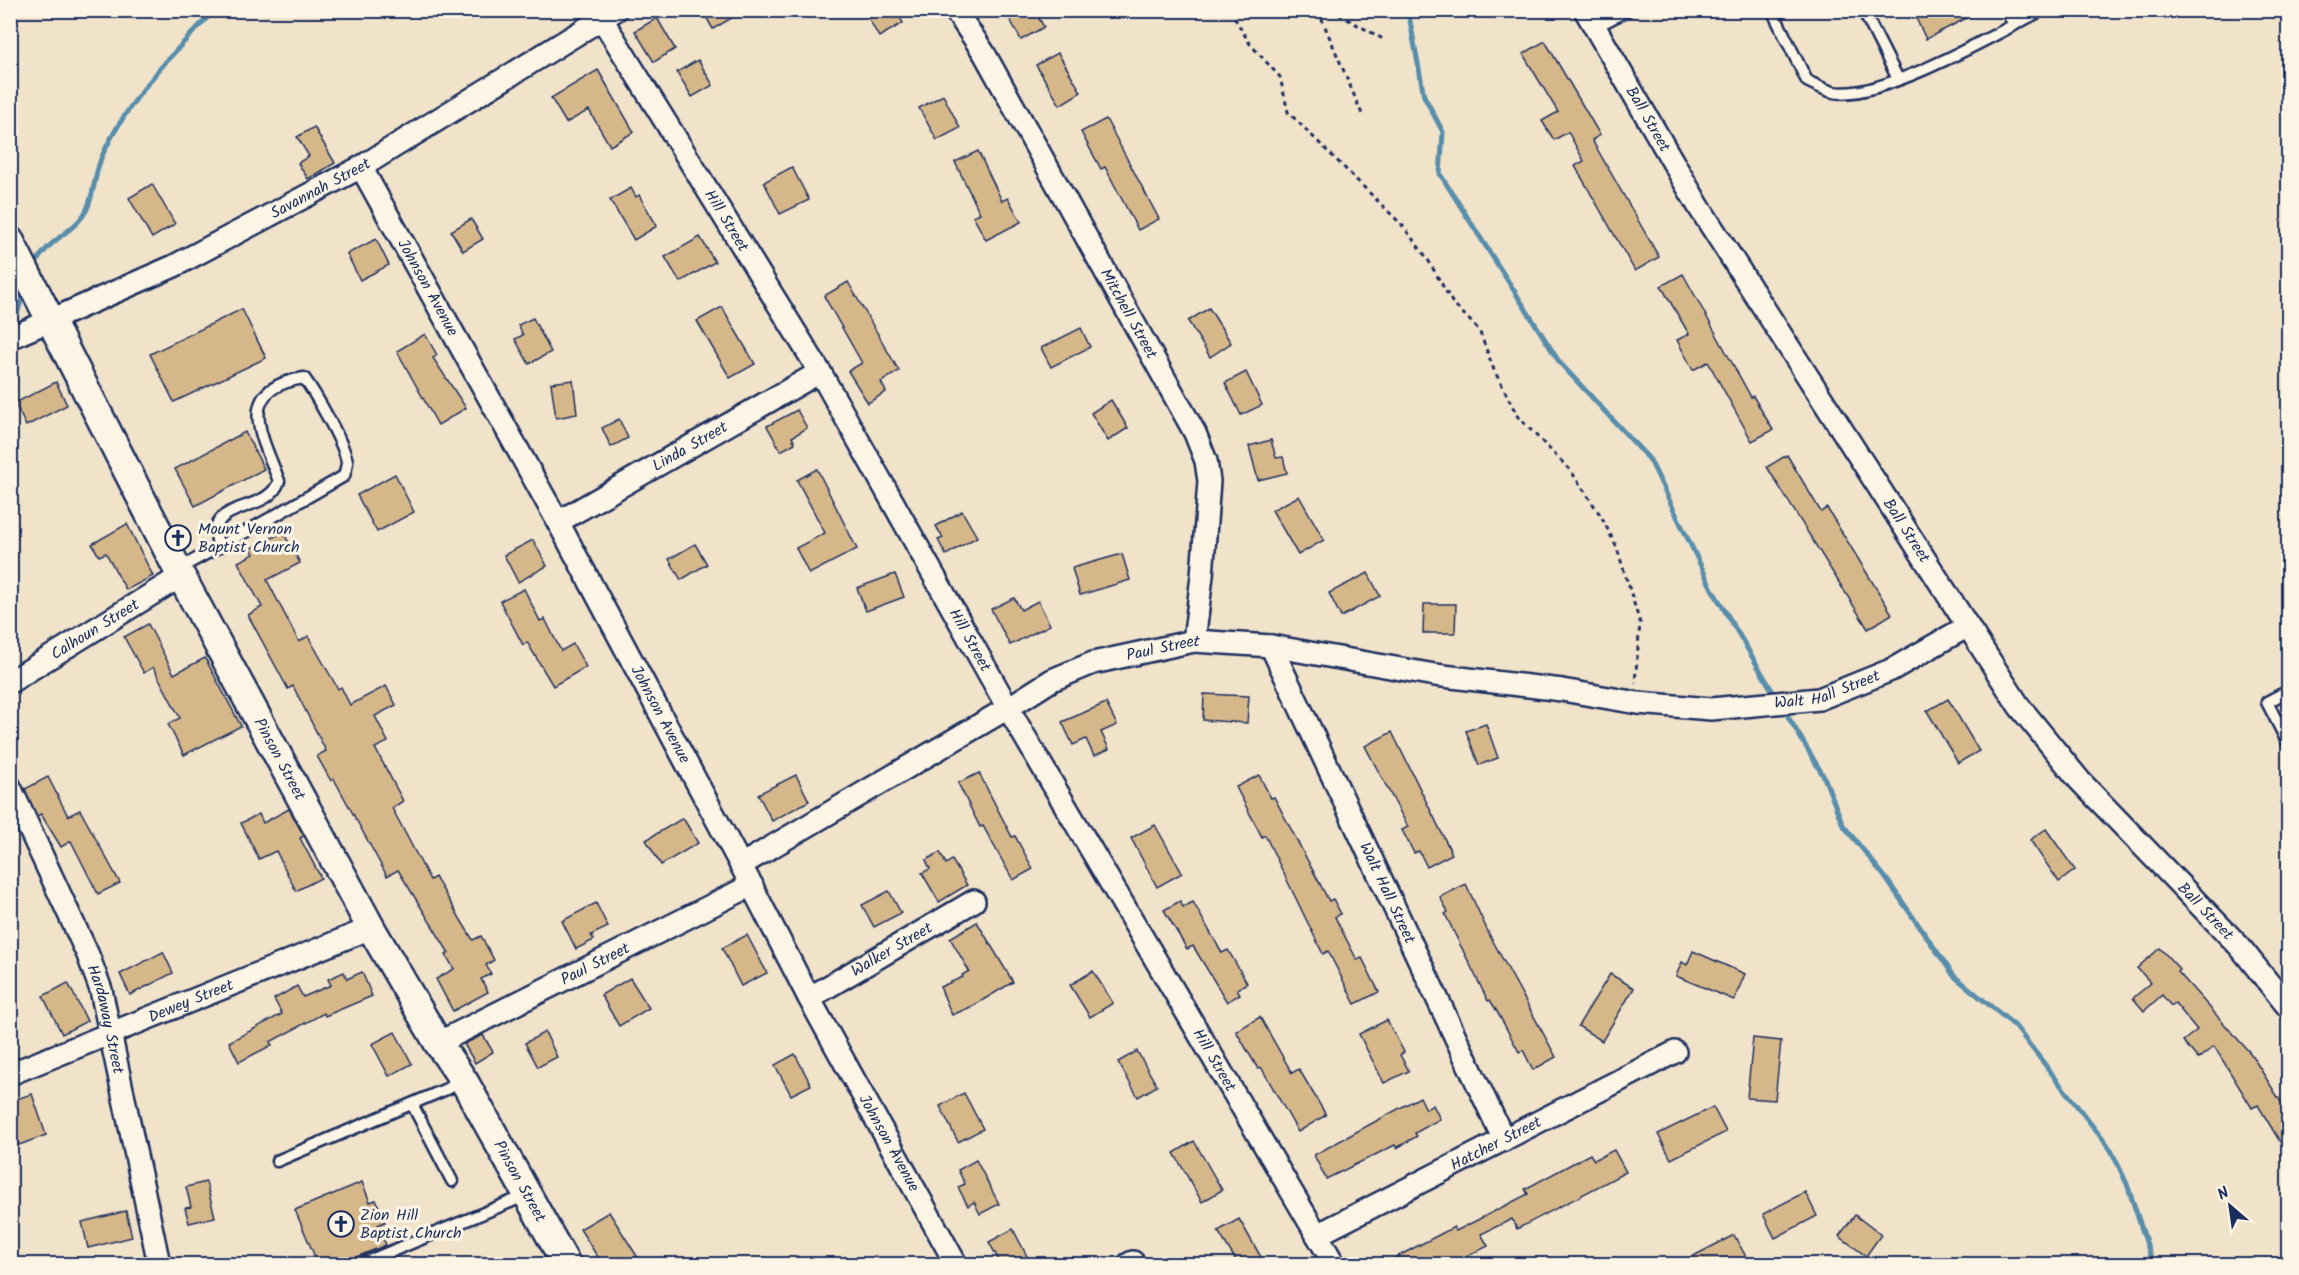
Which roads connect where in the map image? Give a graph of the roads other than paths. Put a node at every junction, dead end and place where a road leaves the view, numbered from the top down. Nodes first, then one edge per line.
1 (955, 10) edge
2 (1628, 10) edge
3 (1772, 10) edge
4 (1863, 10) edge
5 (2006, 10) edge
6 (2042, 10) edge
7 (609, 15) edge
8 (1590, 19) edge
9 (2014, 25) junction
10 (1898, 79) junction
11 (361, 167) junction
12 (10, 241) edge
13 (50, 321) junction
14 (10, 338) edge
15 (820, 372) junction
16 (558, 522) junction
17 (219, 547) junction
18 (180, 573) junction
19 (1968, 626) junction
20 (1194, 641) junction
21 (1271, 646) junction
22 (10, 682) edge
23 (2289, 691) edge
24 (1638, 703) joint
25 (1008, 708) junction
26 (2289, 743) edge
27 (10, 787) edge
28 (741, 865) junction
29 (752, 885) junction
30 (974, 901) dead end
31 (371, 928) junction
32 (809, 998) junction
33 (2289, 1007) edge
34 (108, 1035) junction
35 (438, 1043) junction
36 (1675, 1052) dead end
37 (10, 1074) edge
38 (464, 1082) junction
39 (412, 1104) junction
40 (1504, 1140) junction
41 (277, 1161) dead end
42 (452, 1181) dead end
43 (528, 1195) junction
44 (1317, 1235) junction
45 (159, 1264) edge
46 (361, 1264) edge
47 (567, 1264) edge
48 (956, 1264) edge
49 (1334, 1264) edge

1 - 20 street, Mitchell Street
2 - 8 lane
3 - 10 lane
4 - 10 lane
5 - 9 lane
6 - 9 lane
7 - 11 street, Savannah Street
7 - 15 street, Hill Street
8 - 19 street, Ball Street
9 - 10 lane
11 - 13 street, Savannah Street
11 - 16 street, Johnson Avenue
12 - 13 street, Pinson Street
13 - 14 street, Savannah Street
13 - 18 street, Pinson Street
15 - 16 street, Linda Street
15 - 25 street, Hill Street
16 - 28 street, Johnson Avenue
17 - 17 lane
17 - 18 lane
18 - 22 street, Calhoun Street
18 - 31 street, Pinson Street
19 - 24 street, Walt Hall Street
19 - 33 street, Ball Street
20 - 21 street, Paul Street
20 - 25 street, Paul Street
21 - 24 street, Paul Street
21 - 40 street, Walt Hall Street
23 - 26 lane
25 - 28 street, Paul Street
25 - 44 street, Hill Street
27 - 34 street, Hardaway Street
28 - 29 street, Johnson Avenue
29 - 32 street, Johnson Avenue
29 - 35 street, Paul Street
30 - 32 street, Walker Street
31 - 34 street, Dewey Street
31 - 35 street, Pinson Street
32 - 48 street, Johnson Avenue
34 - 37 street, Dewey Street
34 - 45 street, Hardaway Street
35 - 38 street, Pinson Street
36 - 40 street, Hatcher Street
38 - 39 lane
38 - 43 street, Pinson Street
39 - 41 lane
39 - 42 lane
40 - 44 street, Hatcher Street
43 - 46 lane
43 - 47 street, Pinson Street
44 - 49 street, Hill Street

